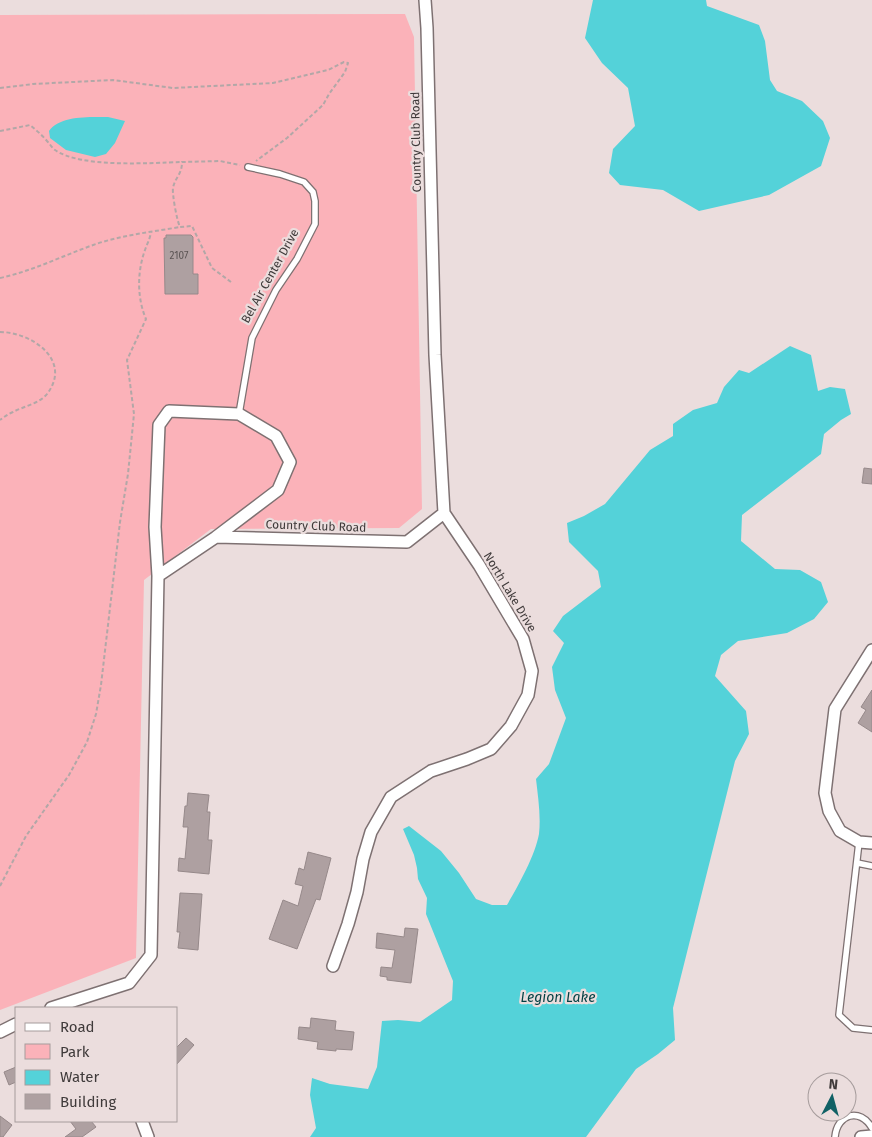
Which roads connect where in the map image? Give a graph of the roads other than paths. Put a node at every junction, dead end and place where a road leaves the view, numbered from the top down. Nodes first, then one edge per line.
1 (425, 0) edge
2 (248, 167) road end
3 (238, 414) junction
4 (444, 513) junction
5 (216, 537) junction
6 (158, 576) junction
7 (872, 650) edge
8 (859, 842) junction
9 (872, 843) edge
10 (857, 863) junction
11 (872, 866) edge
12 (333, 966) dead end
13 (66, 1006) edge
14 (15, 1024) edge
15 (872, 1030) edge
16 (0, 1032) edge
17 (142, 1122) edge
18 (872, 1128) edge
19 (872, 1136) edge
20 (148, 1137) edge
21 (835, 1137) edge
22 (861, 1137) edge

1 - 4 street, Country Club Road
2 - 3 lane, Bel Air Center Drive
3 - 5 street
3 - 6 street
4 - 5 street, Country Club Road
4 - 12 street, North Lake Drive
5 - 6 street
6 - 13 street
7 - 8 street
8 - 9 street
8 - 10 lane
10 - 11 lane
10 - 15 lane
14 - 16 street
17 - 20 street
18 - 21 lane
19 - 22 street

